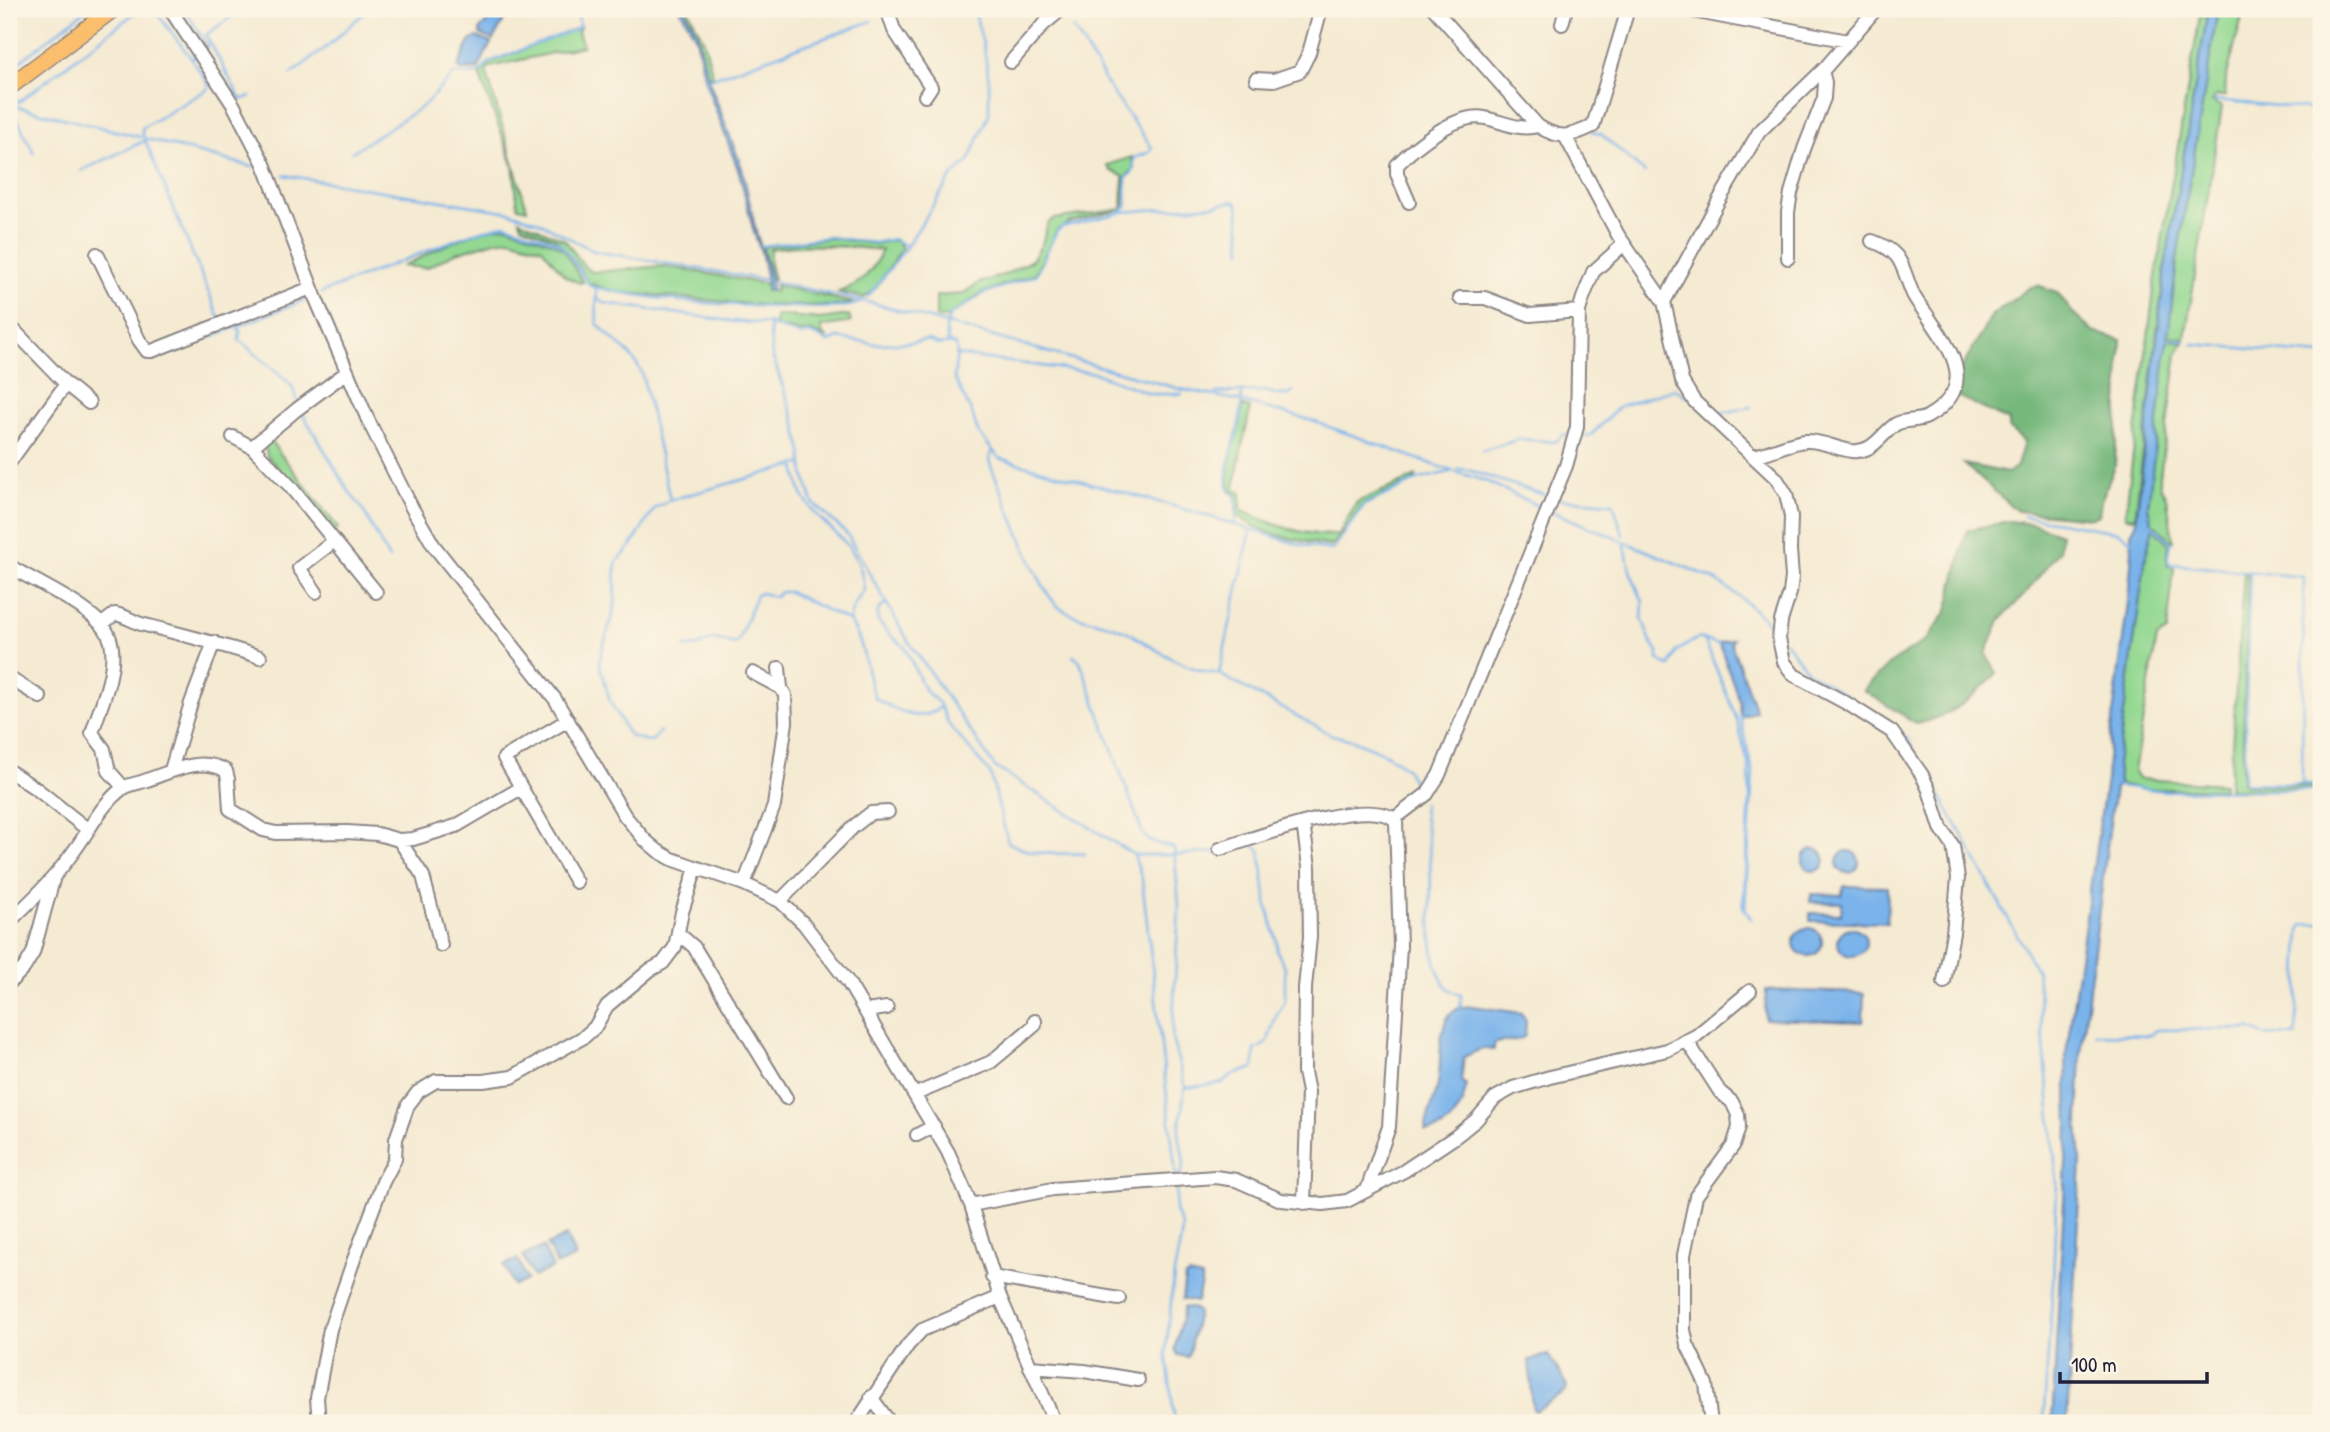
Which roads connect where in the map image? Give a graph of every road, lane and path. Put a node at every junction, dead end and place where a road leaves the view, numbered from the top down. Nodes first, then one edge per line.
1 (113, 9) edge
2 (170, 9) edge
3 (887, 9) edge
4 (1062, 9) edge
5 (1321, 9) edge
6 (1434, 9) edge
7 (1566, 9) edge
8 (1628, 9) edge
9 (1682, 9) edge
10 (1876, 9) edge
11 (1562, 24) dead end
12 (1848, 41) junction
13 (1012, 62) dead end
14 (1822, 71) junction
15 (1256, 79) dead end
16 (9, 87) edge
17 (925, 96) dead end
18 (1538, 126) junction
19 (1565, 136) junction
20 (1409, 202) dead end
21 (1872, 241) dead end
22 (1624, 244) junction
23 (97, 254) dead end
24 (1788, 258) dead end
25 (311, 288) junction
26 (1460, 298) dead end
27 (1664, 302) junction
28 (1579, 311) junction
29 (9, 325) edge
30 (347, 372) junction
31 (66, 384) junction
32 (89, 403) dead end
33 (233, 437) dead end
34 (252, 447) junction
35 (1753, 456) junction
36 (9, 463) edge
37 (333, 542) junction
38 (9, 566) edge
39 (316, 592) dead end
40 (376, 592) dead end
41 (102, 624) junction
42 (214, 642) junction
43 (260, 657) dead end
44 (779, 668) dead end
45 (754, 673) dead end
46 (9, 678) edge
47 (781, 688) junction
48 (40, 696) dead end
49 (568, 720) junction
50 (171, 770) junction
51 (9, 771) edge
52 (124, 788) junction
53 (521, 788) junction
54 (888, 812) dead end
55 (1394, 819) junction
56 (1303, 823) junction
57 (87, 829) junction
58 (399, 840) junction
59 (1220, 849) dead end
60 (696, 868) junction
61 (53, 880) junction
62 (576, 882) dead end
63 (744, 884) junction
64 (780, 901) junction
65 (9, 922) edge
66 (679, 933) junction
67 (441, 945) dead end
68 (1944, 982) dead end
69 (9, 983) edge
70 (1750, 991) dead end
71 (887, 1008) dead end
72 (866, 1011) junction
73 (1035, 1021) dead end
74 (1687, 1041) junction
75 (916, 1094) junction
76 (786, 1098) dead end
77 (934, 1126) junction
78 (917, 1135) dead end
79 (1367, 1190) junction
80 (1304, 1203) junction
81 (971, 1205) junction
82 (992, 1277) junction
83 (1000, 1297) junction
84 (1119, 1299) dead end
85 (1030, 1367) junction
86 (1138, 1380) dead end
87 (871, 1397) junction
88 (318, 1423) edge
89 (856, 1423) edge
90 (890, 1423) edge
91 (1055, 1423) edge
92 (1711, 1423) edge

1 - 16 main road
2 - 25 street
3 - 17 street
4 - 13 street
5 - 15 street
6 - 18 street
7 - 11 street
8 - 19 street
9 - 12 street
10 - 12 street
12 - 14 street
14 - 24 street
14 - 27 street
18 - 19 street
18 - 20 street
19 - 22 street
21 - 35 street
22 - 27 street
22 - 28 street
23 - 25 street
25 - 30 street
26 - 28 street
27 - 35 street
28 - 55 street
29 - 31 street
30 - 34 street
30 - 49 street
31 - 32 street
31 - 36 street
33 - 34 street
34 - 37 street
35 - 68 street
37 - 39 street
37 - 40 street
38 - 41 street
41 - 42 street
41 - 52 street
42 - 43 street
42 - 50 street
44 - 47 street
45 - 47 street
46 - 48 street
47 - 63 street
49 - 53 street
49 - 60 street
50 - 52 street
50 - 58 street
51 - 57 street
52 - 57 street
53 - 58 street
53 - 62 street
54 - 64 street
55 - 56 street
55 - 79 street
56 - 59 street
56 - 80 street
57 - 61 street
58 - 67 street
60 - 63 street
60 - 66 street
61 - 65 street
61 - 69 street
63 - 64 street
64 - 72 street
66 - 76 street
66 - 88 street
70 - 74 street
71 - 72 street
72 - 75 street
73 - 75 street
74 - 79 street
74 - 92 street
75 - 77 street
77 - 78 street
77 - 81 street
79 - 80 street
80 - 81 street
81 - 82 street
82 - 83 street
82 - 84 street
83 - 85 street
83 - 87 street
85 - 86 street
85 - 91 street
87 - 89 street
87 - 90 street

